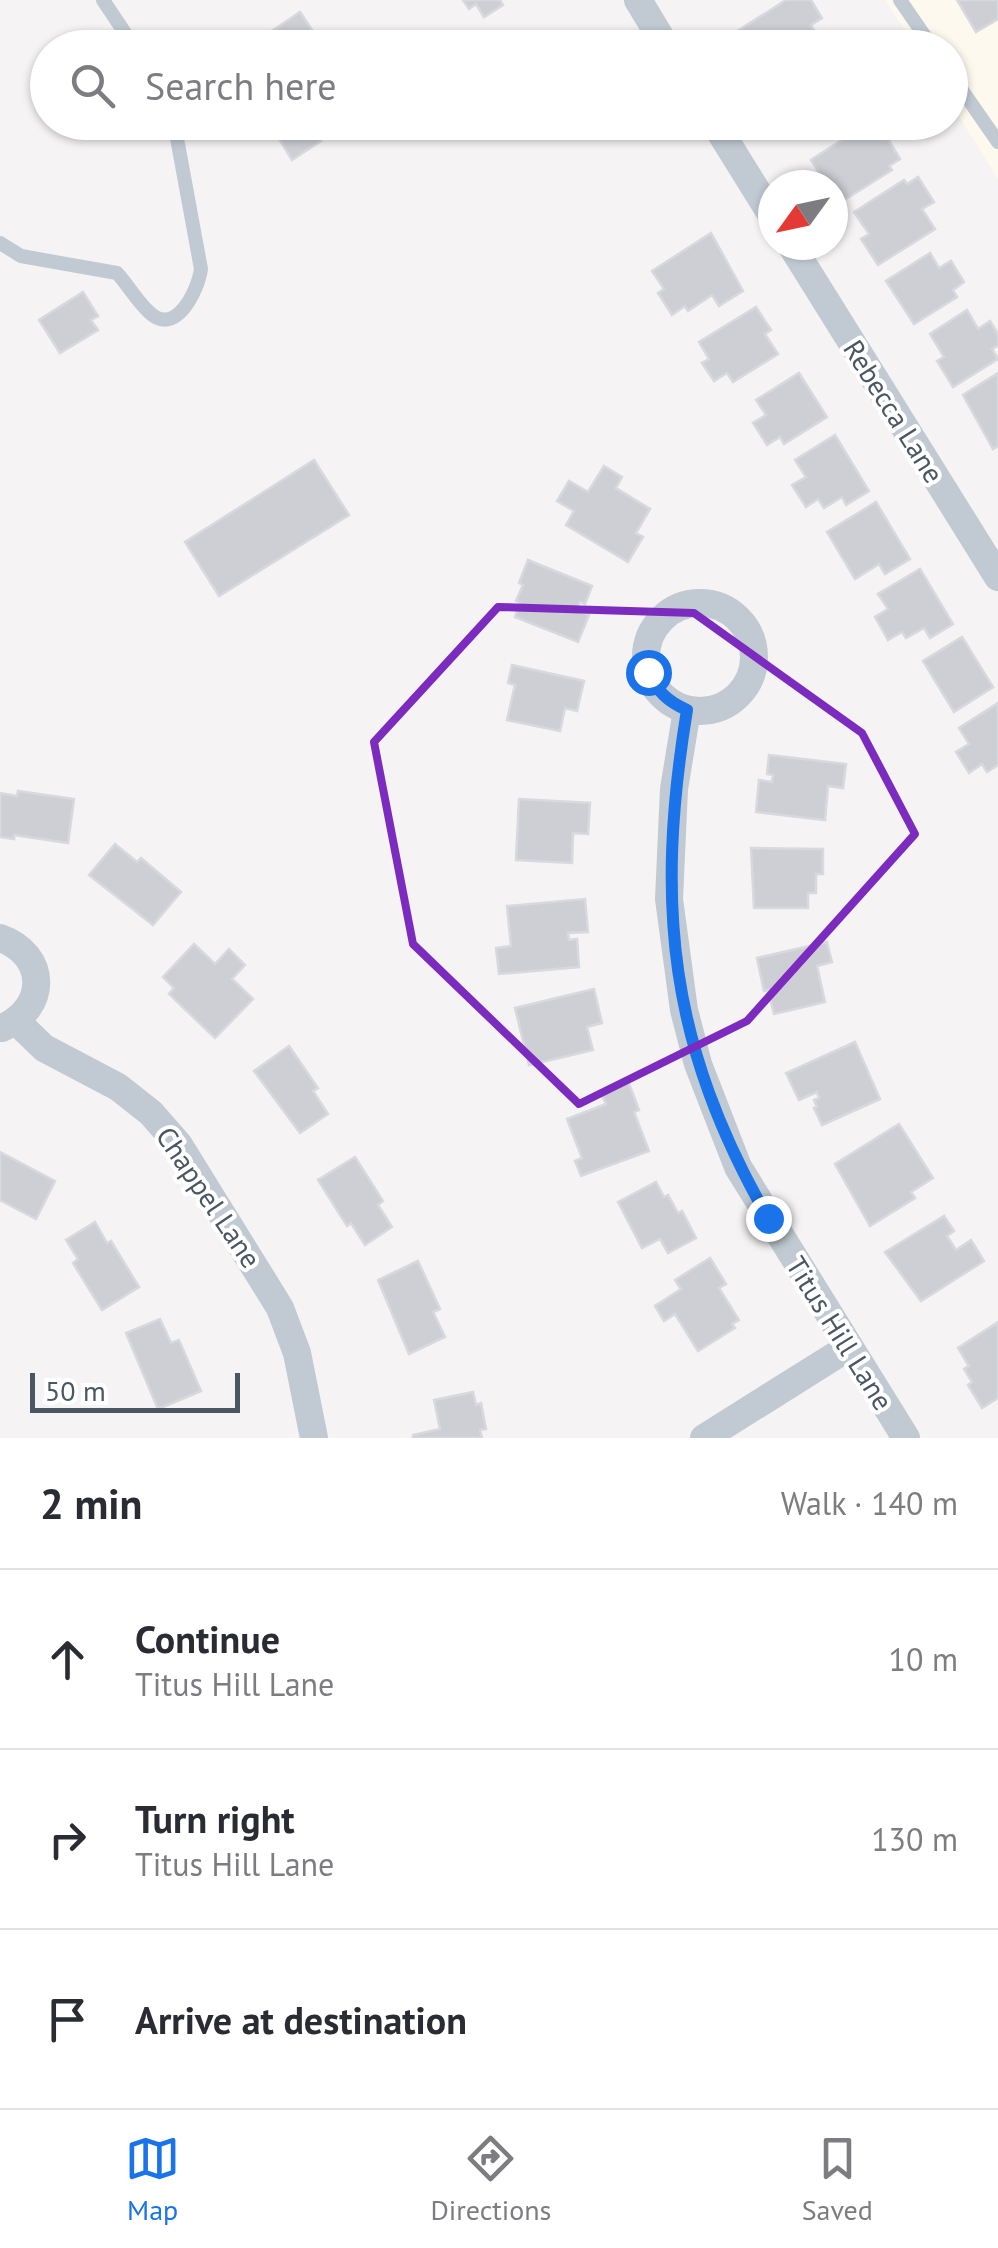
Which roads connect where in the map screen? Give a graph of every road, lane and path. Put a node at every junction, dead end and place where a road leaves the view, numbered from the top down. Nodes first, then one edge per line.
1 (104, 0) edge
2 (638, 0) edge
3 (900, 0) edge
4 (123, 30) edge
5 (656, 30) edge
6 (920, 30) edge
7 (968, 100) edge
8 (177, 140) edge
9 (725, 140) edge
10 (998, 142) edge
11 (758, 193) edge
12 (0, 243) edge
13 (799, 260) edge
14 (998, 578) edge
15 (687, 710) dead end
16 (0, 938) edge
17 (8, 1025) edge
18 (849, 1347) junction
19 (314, 1438) edge
20 (704, 1438) edge
21 (906, 1438) edge

1 - 4 lane
2 - 5 street
3 - 6 lane
7 - 10 lane
8 - 12 lane
9 - 11 street
13 - 14 street, Rebecca Lane
15 - 18 street, Titus Hill Lane
16 - 17 street, Chappel Lane
17 - 19 street, Chappel Lane
18 - 20 street
18 - 21 street, Titus Hill Lane

